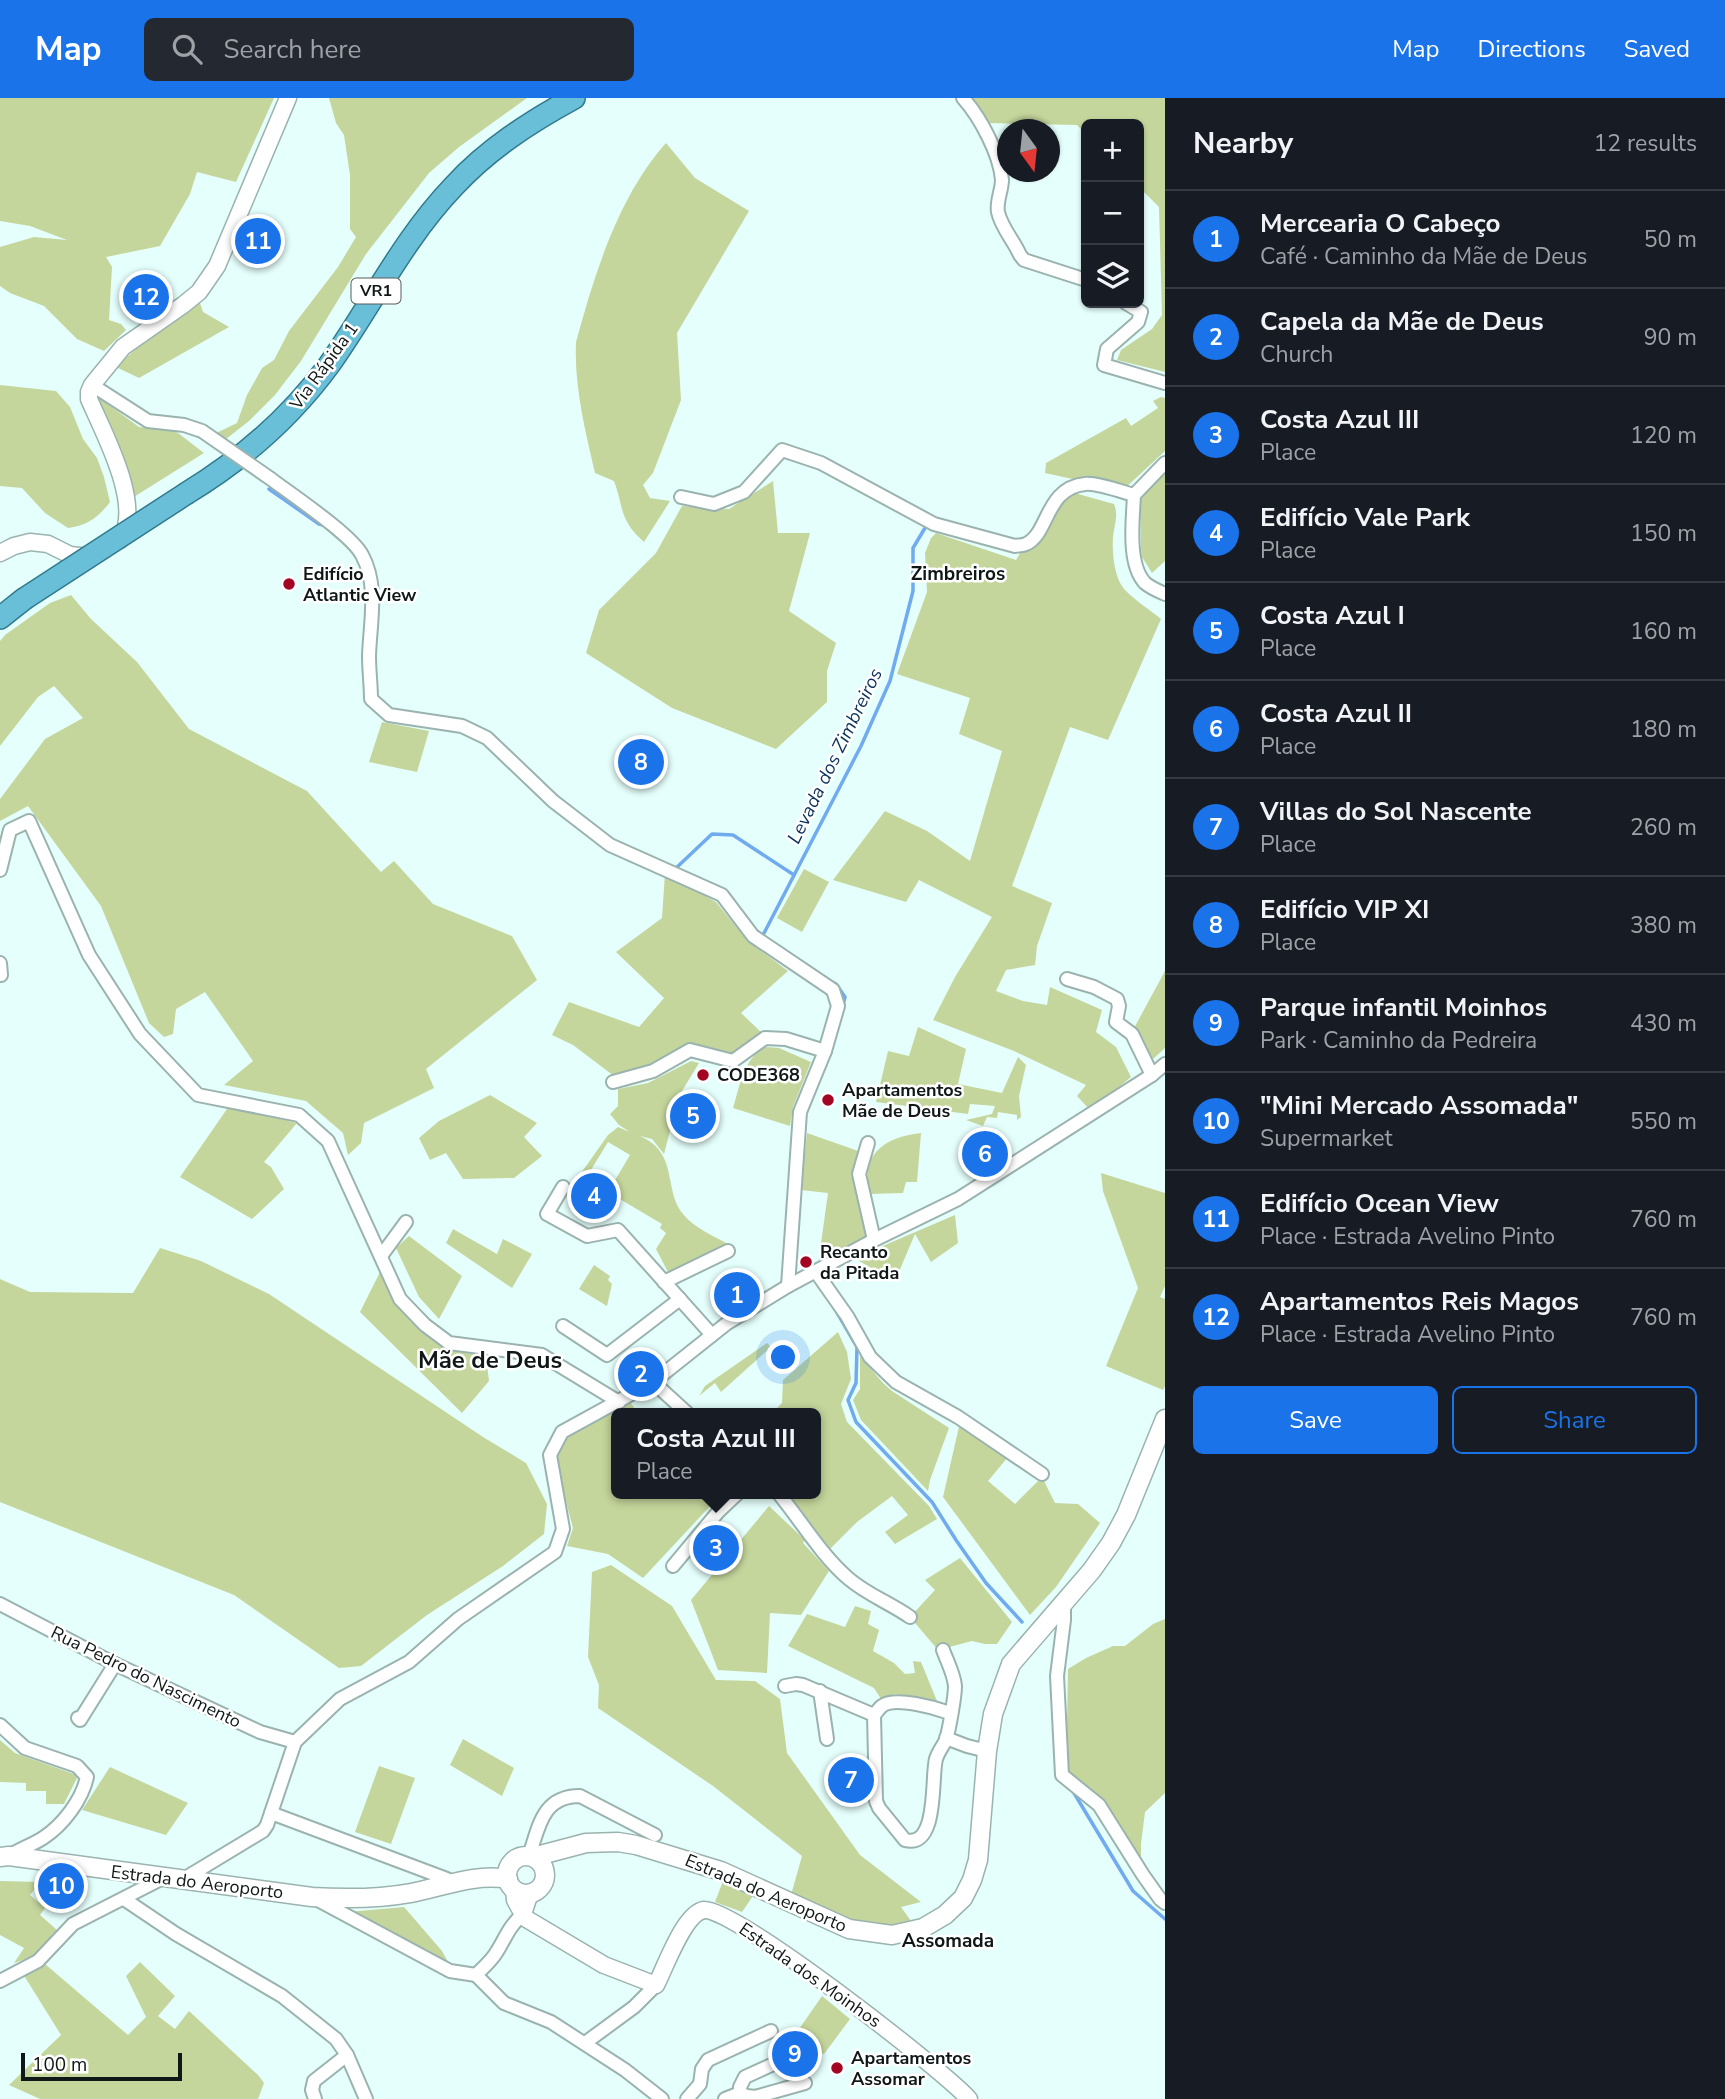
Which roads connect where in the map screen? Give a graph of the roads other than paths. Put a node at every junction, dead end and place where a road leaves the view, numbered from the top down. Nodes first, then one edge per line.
1 (288, 98) edge
2 (548, 98) edge
3 (574, 98) edge
4 (963, 98) edge
5 (1081, 278) edge
6 (1134, 308) edge
7 (1165, 383) edge
8 (92, 385) junction
9 (1165, 463) edge
10 (184, 488) junction
11 (1134, 495) junction
12 (681, 497) dead end
13 (0, 553) edge
14 (20, 594) junction
15 (1165, 594) edge
16 (0, 602) edge
17 (0, 618) edge
18 (0, 870) edge
19 (1068, 979) dead end
20 (825, 1051) junction
21 (1165, 1064) edge
22 (1152, 1075) junction
23 (613, 1082) dead end
24 (868, 1143) dead end
25 (563, 1187) dead end
26 (406, 1222) dead end
27 (874, 1240) junction
28 (728, 1251) dead end
29 (381, 1256) junction
30 (816, 1272) junction
31 (664, 1282) junction
32 (788, 1286) junction
33 (680, 1299) junction
34 (564, 1326) dead end
35 (712, 1335) junction
36 (653, 1382) junction
37 (619, 1402) junction
38 (682, 1408) edge
39 (1165, 1419) edge
40 (1042, 1474) dead end
41 (732, 1499) edge
42 (783, 1499) edge
43 (673, 1566) dead end
44 (1064, 1601) junction
45 (2, 1610) edge
46 (910, 1617) dead end
47 (943, 1650) dead end
48 (115, 1664) junction
49 (785, 1686) dead end
50 (821, 1691) junction
51 (950, 1713) junction
52 (874, 1715) junction
53 (78, 1718) dead end
54 (0, 1725) edge
55 (946, 1738) junction
56 (827, 1739) dead end
57 (295, 1742) junction
58 (987, 1751) junction
59 (271, 1813) junction
60 (654, 1842) junction
61 (531, 1856) junction
62 (4, 1857) edge
63 (545, 1871) junction
64 (172, 1879) junction
65 (441, 1883) junction
66 (517, 1890) junction
67 (312, 1897) junction
68 (124, 1899) junction
69 (1165, 1903) edge
70 (476, 1975) junction
71 (0, 1981) edge
72 (656, 1985) junction
73 (771, 2031) dead end
74 (585, 2043) junction
75 (347, 2055) junction
76 (780, 2061) dead end
77 (804, 2083) dead end
78 (740, 2093) junction
79 (315, 2099) edge
80 (366, 2099) edge
81 (662, 2099) edge
82 (687, 2099) edge
83 (725, 2099) edge
84 (969, 2099) edge

1 - 8 street
2 - 10 highway, Via Rápida 1 / VR1
3 - 10 highway, Via Rápida 1 / VR1
4 - 5 street
6 - 7 street
8 - 13 street
8 - 20 street, bridge
9 - 11 street
10 - 14 highway, Via Rápida 1 / VR1, bridge
11 - 12 street
11 - 15 street
14 - 16 highway, Via Rápida 1 / VR1
14 - 17 highway, Via Rápida 1 / VR1
18 - 29 street
19 - 22 street
20 - 23 street
20 - 32 street
21 - 22 street
22 - 27 street
24 - 27 street
25 - 31 street
26 - 29 street
27 - 30 street
28 - 31 street
29 - 37 street
30 - 32 street
30 - 40 street
31 - 33 street
32 - 35 street
33 - 34 street
33 - 35 street
35 - 36 street
36 - 37 street
36 - 38 street
37 - 57 street
39 - 44 main road, Estrada do Aeroporto
41 - 43 street
42 - 46 street
44 - 58 main road, Estrada do Aeroporto
44 - 69 street
45 - 48 street, Rua Pedro do Nascimento
47 - 51 street
48 - 53 street
48 - 57 street, Rua Pedro do Nascimento
49 - 50 street
50 - 52 street
50 - 56 street
51 - 52 street
51 - 55 street
52 - 55 street
54 - 62 street
55 - 58 street
57 - 59 street
58 - 60 main road, Estrada do Aeroporto
59 - 64 street
59 - 65 street
60 - 61 main road, Estrada do Aeroporto
60 - 61 street
60 - 63 main road, Estrada do Aeroporto
61 - 63 main road
61 - 66 main road, Estrada do Aeroporto
62 - 64 main road, Estrada do Aeroporto
63 - 66 main road
64 - 67 main road, Estrada do Aeroporto
64 - 68 street
65 - 66 main road, Estrada do Aeroporto
65 - 67 main road, Estrada do Aeroporto
66 - 70 street
66 - 72 street
67 - 70 street
68 - 71 street
68 - 75 street
70 - 74 street
72 - 74 street
72 - 84 street, Estrada dos Moinhos
73 - 82 street
74 - 81 street
75 - 79 street
75 - 80 street
76 - 78 street
77 - 78 street
78 - 83 street

